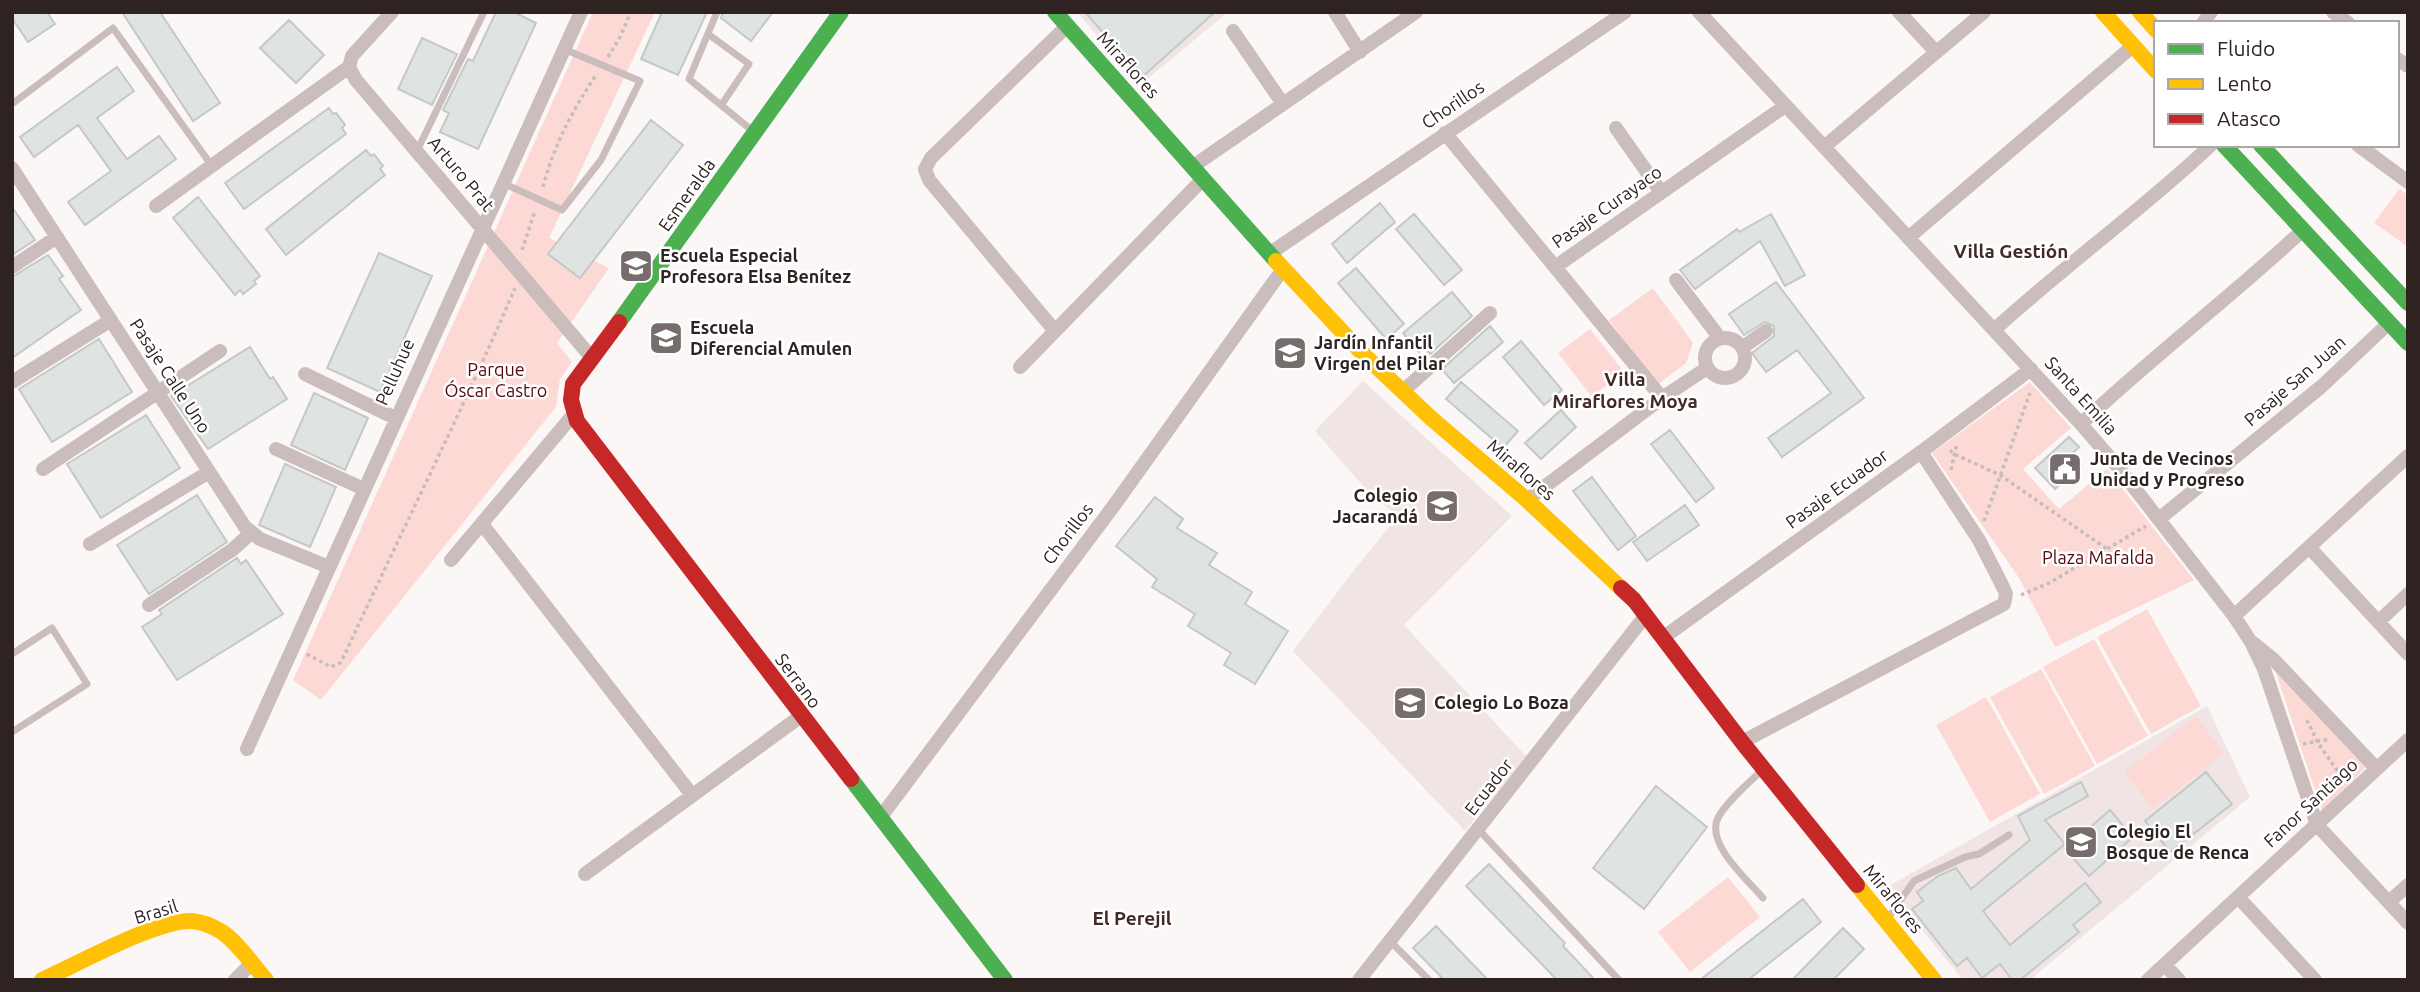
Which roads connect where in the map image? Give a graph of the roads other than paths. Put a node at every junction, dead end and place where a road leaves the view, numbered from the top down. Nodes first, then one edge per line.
1 (392, 12) edge
2 (484, 12) edge
3 (581, 12) edge
4 (717, 12) edge
5 (841, 12) edge
6 (1055, 12) edge
7 (1335, 12) edge
8 (1416, 12) edge
9 (1625, 12) edge
10 (1699, 12) edge
11 (1899, 12) edge
12 (1984, 12) edge
13 (2103, 12) edge
14 (2140, 12) edge
15 (1067, 26) junction
16 (2154, 28) edge
17 (1233, 31) dead end
18 (708, 34) junction
19 (2133, 46) junction
20 (564, 49) junction
21 (1360, 52) junction
22 (1936, 52) junction
23 (349, 67) junction
24 (2154, 69) edge
25 (12, 104) edge
26 (722, 104) junction
27 (1283, 104) junction
28 (1786, 106) junction
29 (1616, 128) dead end
30 (755, 132) junction
31 (1446, 133) junction
32 (1824, 147) junction
33 (2209, 147) edge
34 (2226, 147) edge
35 (2263, 147) edge
36 (2361, 147) edge
37 (417, 152) junction
38 (212, 166) junction
39 (12, 168) edge
40 (1198, 173) junction
41 (2408, 182) edge
42 (502, 183) junction
43 (1661, 192) junction
44 (156, 206) dead end
45 (481, 228) junction
46 (2303, 230) junction
47 (57, 237) junction
48 (1908, 238) junction
49 (1269, 254) junction
50 (12, 267) edge
51 (1555, 267) junction
52 (1283, 269) junction
53 (1675, 279) dead end
54 (2408, 303) edge
55 (1490, 313) dead end
56 (111, 320) junction
57 (2389, 323) junction
58 (1994, 330) junction
59 (1055, 331) junction
60 (1766, 331) dead end
61 (1719, 337) junction
62 (2408, 343) edge
63 (1743, 347) junction
64 (220, 351) dead end
65 (592, 358) junction
66 (1020, 368) dead end
67 (1707, 368) junction
68 (2026, 372) junction
69 (305, 374) dead end
70 (12, 382) edge
71 (158, 392) junction
72 (1402, 392) junction
73 (1662, 398) junction
74 (571, 408) junction
75 (395, 418) junction
76 (2081, 424) junction
77 (276, 449) dead end
78 (1921, 452) junction
79 (2408, 456) edge
80 (43, 469) dead end
81 (209, 471) junction
82 (364, 489) junction
83 (1527, 500) junction
84 (2159, 519) junction
85 (482, 524) junction
86 (251, 533) junction
87 (90, 544) dead end
88 (2309, 547) junction
89 (451, 560) dead end
90 (329, 567) junction
91 (2408, 594) edge
92 (149, 605) dead end
93 (1646, 615) junction
94 (2234, 616) junction
95 (2378, 622) junction
96 (1664, 637) junction
97 (2250, 642) junction
98 (12, 654) edge
99 (2408, 654) edge
100 (801, 716) junction
101 (12, 732) edge
102 (2408, 740) edge
103 (1742, 742) junction
104 (247, 749) dead end
105 (1763, 768) junction
106 (2377, 769) junction
107 (692, 795) junction
108 (880, 818) junction
109 (2317, 825) junction
110 (1479, 830) junction
111 (2009, 835) dead end
112 (585, 874) dead end
113 (2408, 885) edge
114 (2238, 897) junction
115 (1763, 898) dead end
116 (2389, 902) junction
117 (1886, 921) junction
118 (2408, 923) edge
119 (1390, 941) junction
120 (252, 963) junction
121 (2165, 965) junction
122 (42, 980) edge
123 (235, 980) edge
124 (266, 980) edge
125 (1005, 980) edge
126 (1359, 980) edge
127 (1429, 980) edge
128 (1619, 980) edge
129 (1934, 980) edge
130 (2148, 980) edge
131 (2179, 980) edge
132 (2315, 980) edge

1 - 23 street
2 - 37 lane
3 - 20 street, Pelluhue
4 - 18 lane
5 - 30 street, Esmeralda
6 - 15 street, Miraflores
7 - 21 street
8 - 21 street
9 - 31 street, Chorillos
10 - 28 street, Santa Emilia
11 - 22 street
12 - 22 street
13 - 19 street
14 - 16 street
15 - 40 street, Miraflores
15 - 59 street
17 - 27 street
18 - 26 lane
18 - 26 lane
19 - 24 street
19 - 48 street
20 - 42 street, Pelluhue
20 - 42 lane
21 - 27 street
22 - 32 street
23 - 37 street, Arturo Prat
23 - 38 street
25 - 38 lane
26 - 30 lane
27 - 40 street
28 - 32 street, Santa Emilia
28 - 43 street, Pasaje Curayaco
29 - 43 street
30 - 65 street, Esmeralda
31 - 49 street, Chorillos
31 - 51 street
32 - 48 street, Santa Emilia
33 - 58 street
34 - 46 street
35 - 54 street
36 - 41 street
37 - 45 street, Arturo Prat
38 - 44 street
39 - 47 street, Pasaje Calle Uno
40 - 49 street, Miraflores
40 - 59 street
42 - 45 street, Pelluhue
43 - 51 street, Pasaje Curayaco
45 - 65 street, Arturo Prat
45 - 75 street, Pelluhue
46 - 57 street
46 - 76 street
47 - 50 street
47 - 56 street, Pasaje Calle Uno
48 - 58 street, Santa Emilia
49 - 52 street, Miraflores
51 - 73 street, Pasaje Curayaco
52 - 72 street, Miraflores
52 - 108 street, Chorillos
53 - 61 street
55 - 72 street
56 - 70 street
56 - 71 street, Pasaje Calle Uno
57 - 62 street
57 - 84 street, Pasaje San Juan
58 - 68 street, Santa Emilia
59 - 66 street
60 - 63 street
61 - 63 street
61 - 67 street
63 - 67 street
64 - 71 street
65 - 74 street, Esmeralda
67 - 73 street
68 - 76 street, Santa Emilia
68 - 78 street, Pasaje Ecuador
69 - 75 street
71 - 80 street
71 - 81 street, Pasaje Calle Uno
72 - 83 street, Miraflores
73 - 83 street
74 - 85 street
74 - 100 street, Serrano
75 - 82 street, Pelluhue
76 - 84 street, Santa Emilia
77 - 82 street
78 - 96 street, Pasaje Ecuador
78 - 103 street
79 - 88 street
81 - 86 street, Pasaje Calle Uno
81 - 87 street
82 - 90 street, Pelluhue
83 - 93 street, Miraflores
84 - 94 street, Santa Emilia
85 - 89 street
85 - 107 street
86 - 90 street
86 - 92 street
88 - 94 street
88 - 95 street
90 - 104 street, Pelluhue
91 - 95 street
93 - 96 street, Miraflores
93 - 110 street, Ecuador
94 - 97 street, Santa Emilia
95 - 99 street
96 - 103 street, Miraflores
97 - 106 street
97 - 109 street, Santa Emilia
98 - 101 lane
100 - 107 street
100 - 108 street, Serrano
102 - 106 street, Fanor Santiago
103 - 105 street, Miraflores
105 - 115 lane
105 - 117 street, Miraflores
106 - 109 street, Fanor Santiago
107 - 112 street
108 - 125 street, Serrano
109 - 114 street, Fanor Santiago
109 - 116 street, Santa Emilia
110 - 119 street, Ecuador
110 - 128 lane
111 - 117 lane
113 - 116 street
114 - 121 street, Fanor Santiago
114 - 132 street
116 - 118 street, Santa Emilia
117 - 129 street, Miraflores
119 - 126 street, Ecuador
119 - 127 lane
120 - 122 street, Brasil
120 - 123 street
120 - 124 street, Brasil
121 - 130 street, Fanor Santiago
121 - 131 street

